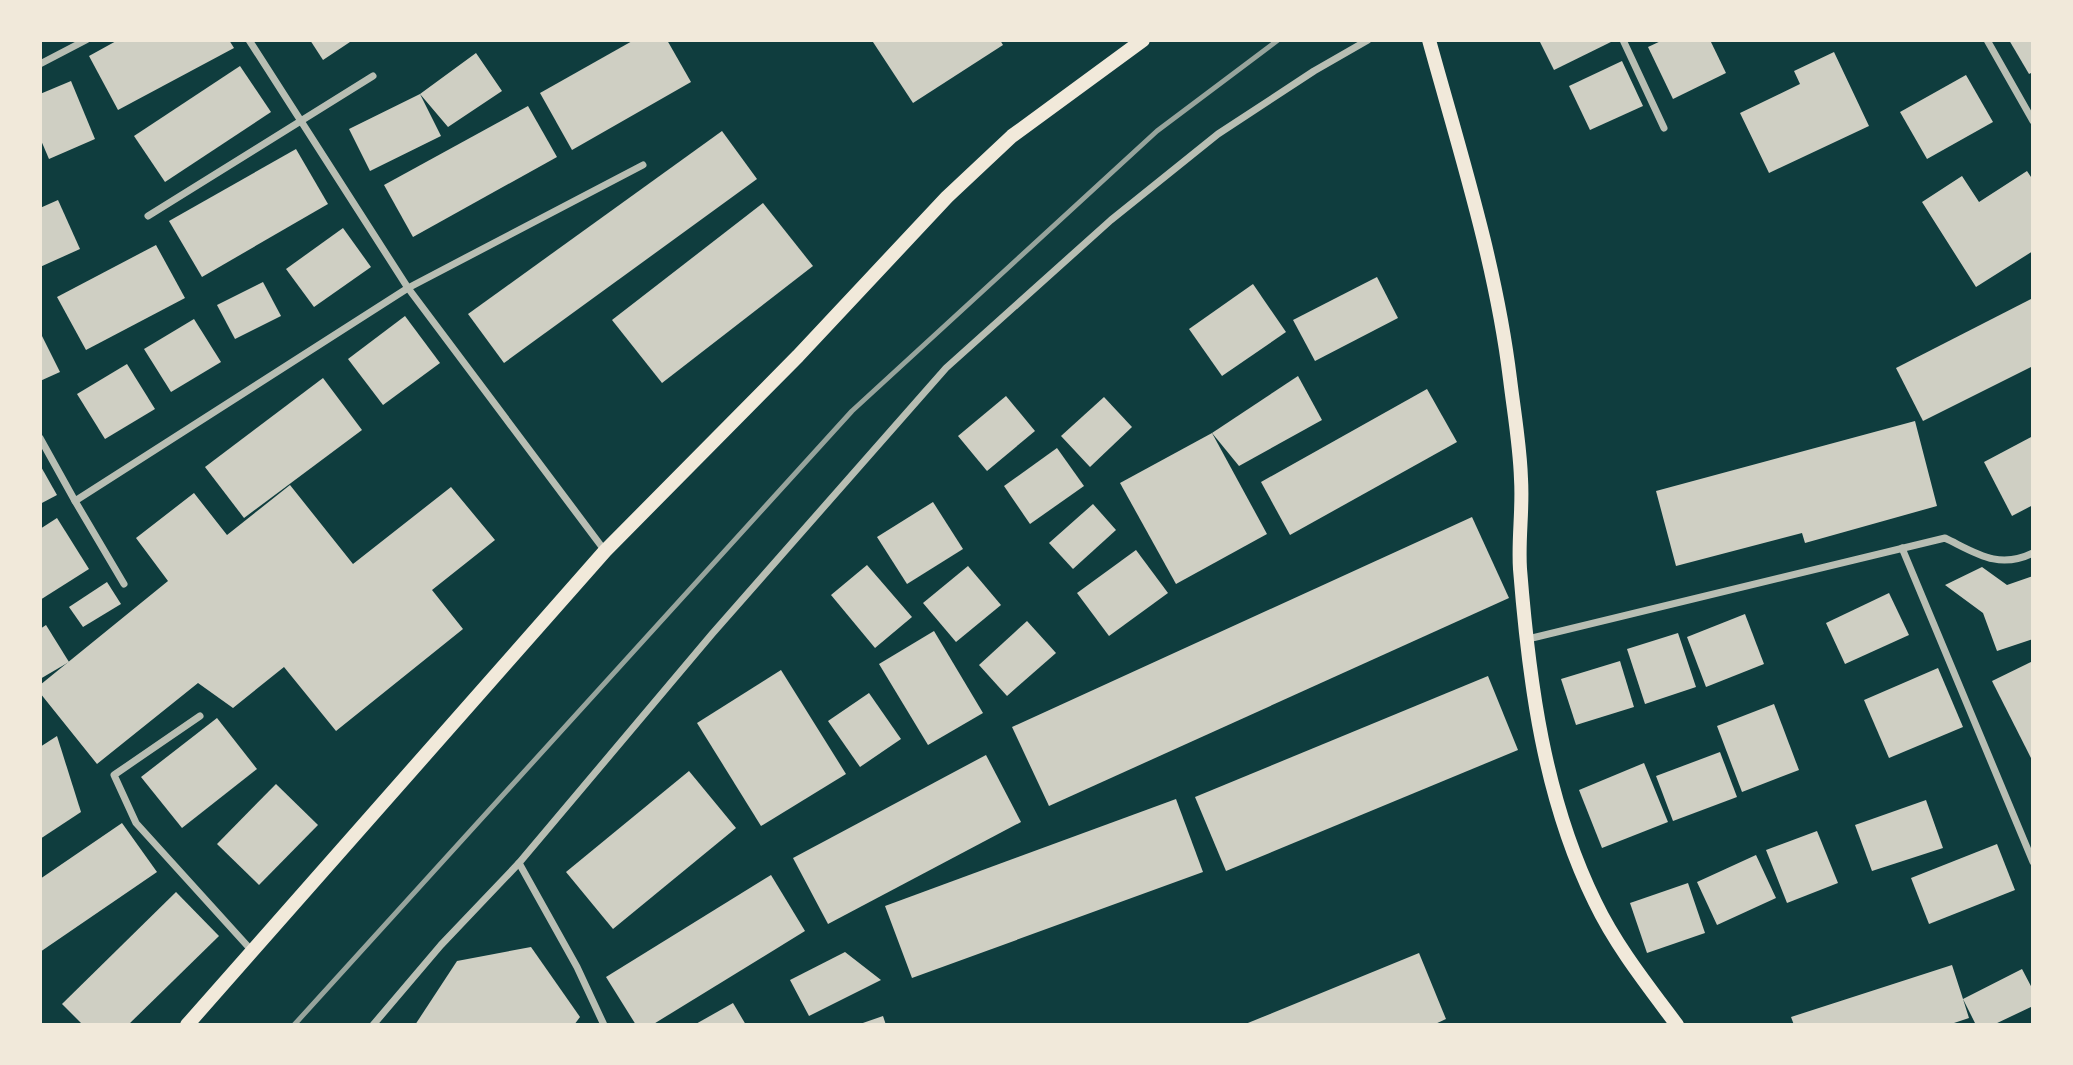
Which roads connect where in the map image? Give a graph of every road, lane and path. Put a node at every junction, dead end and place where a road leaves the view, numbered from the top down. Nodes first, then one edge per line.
1 (86, 40) edge
2 (249, 40) edge
3 (1143, 40) edge
4 (1368, 40) edge
5 (1429, 40) edge
6 (1623, 40) edge
7 (1987, 40) edge
8 (40, 64) edge
9 (373, 76) dead end
10 (301, 121) junction
11 (2033, 121) edge
12 (1664, 128) dead end
13 (643, 165) dead end
14 (148, 216) dead end
15 (408, 288) junction
16 (40, 438) edge
17 (75, 500) junction
18 (1902, 548) junction
19 (605, 551) junction
20 (2033, 553) edge
21 (124, 584) dead end
22 (1528, 639) junction
23 (200, 716) dead end
24 (2033, 862) edge
25 (519, 863) junction
26 (253, 952) junction
27 (187, 1025) edge
28 (373, 1025) edge
29 (604, 1025) edge
30 (1677, 1025) edge

1 - 8 street
2 - 10 street
3 - 19 main road
4 - 25 street
5 - 22 main road
6 - 12 street
7 - 11 street
9 - 10 street
10 - 14 street
10 - 15 street
13 - 15 street
15 - 17 street
15 - 19 street
16 - 17 street
17 - 21 street
18 - 20 street
18 - 22 street
18 - 24 street
19 - 26 main road
22 - 30 main road
23 - 26 street
25 - 28 street
25 - 29 street
26 - 27 main road

